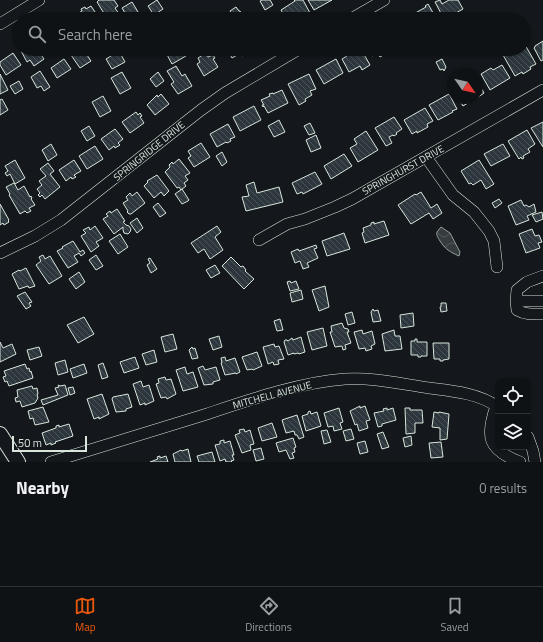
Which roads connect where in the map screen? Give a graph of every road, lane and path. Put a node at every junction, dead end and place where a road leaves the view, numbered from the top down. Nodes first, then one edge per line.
1 (40, 0) edge
2 (384, 0) edge
3 (20, 12) edge
4 (363, 12) edge
5 (12, 17) edge
6 (0, 24) edge
7 (287, 56) edge
8 (543, 90) edge
9 (426, 157) junction
10 (259, 240) dead end
11 (0, 253) edge
12 (497, 267) dead end
13 (543, 276) edge
14 (516, 301) junction
15 (543, 301) edge
16 (543, 314) edge
17 (495, 406) edge
18 (495, 412) edge
19 (0, 434) edge
20 (531, 445) edge
21 (18, 462) edge
22 (51, 462) edge
23 (520, 462) edge
24 (535, 462) edge

1 - 3 street
2 - 4 street
5 - 6 street
7 - 11 street, SPRINGRIDGE DRIVE
8 - 9 street, SPRINGHURST DRIVE
9 - 10 street, SPRINGHURST DRIVE
9 - 12 street
13 - 14 street
14 - 15 street
14 - 16 street
17 - 22 street, MITCHELL AVENUE
18 - 23 street
19 - 21 main road
20 - 24 street

